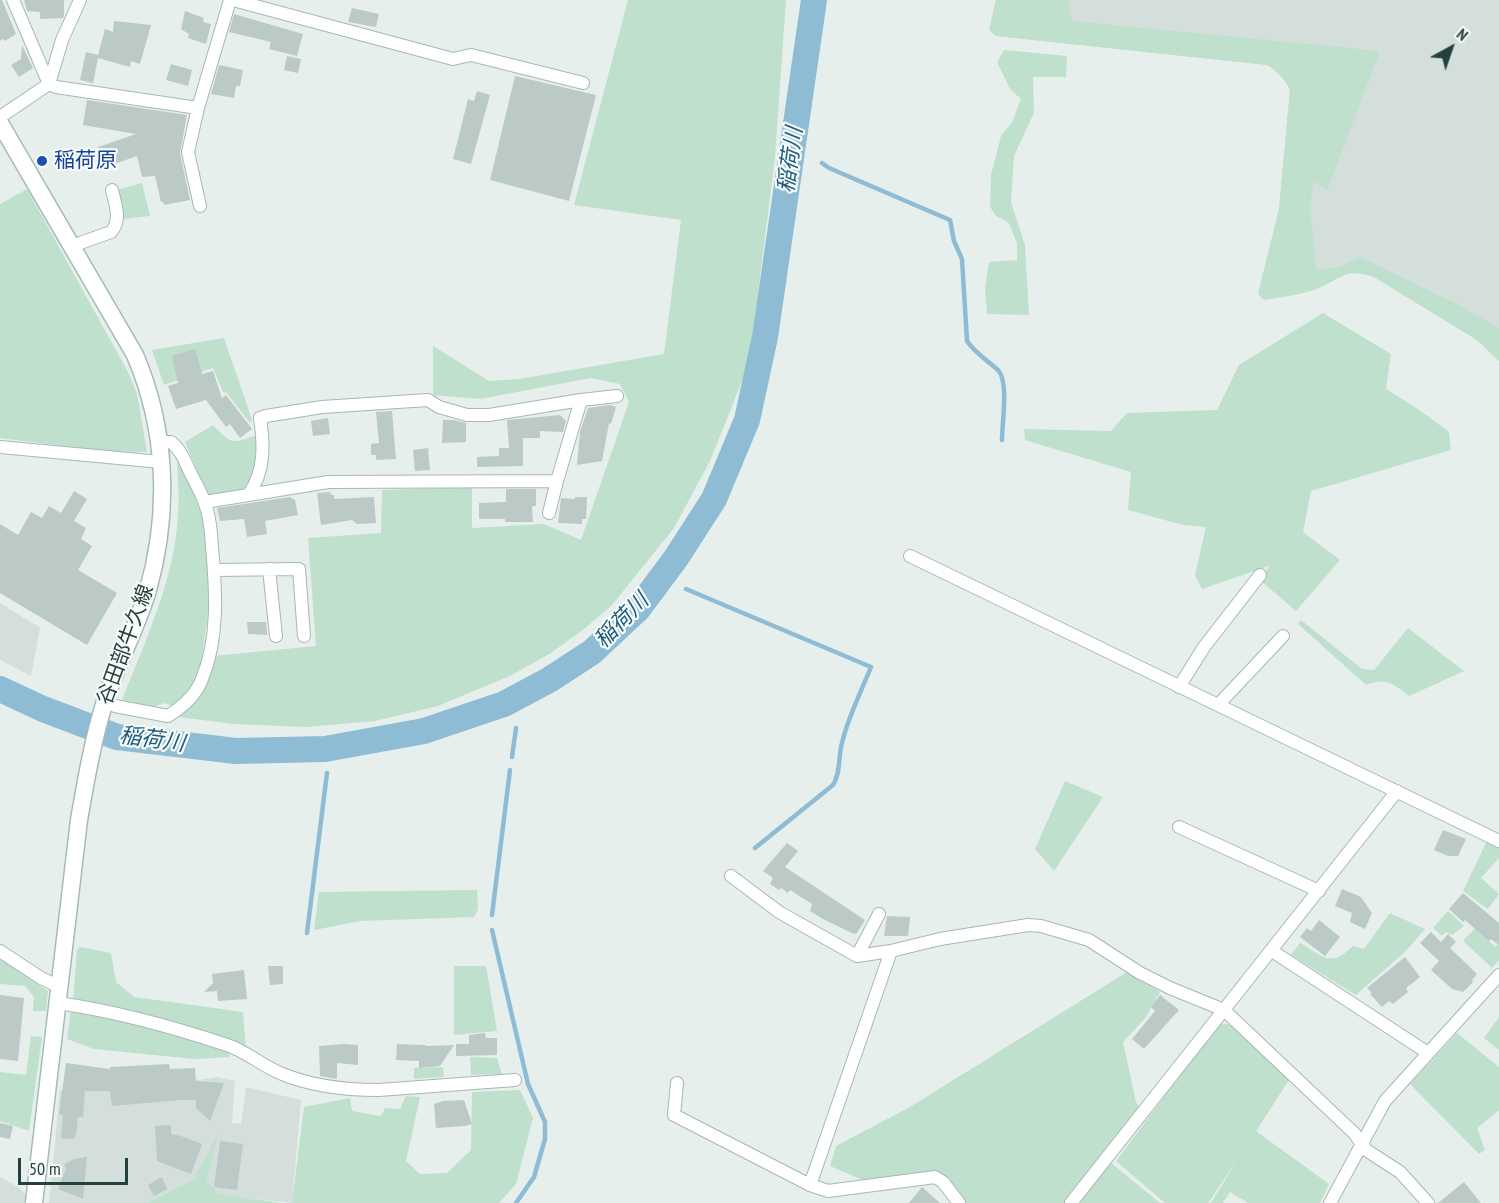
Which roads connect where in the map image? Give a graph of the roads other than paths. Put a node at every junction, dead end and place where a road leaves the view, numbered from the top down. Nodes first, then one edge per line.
1 (13, 0) edge
2 (80, 0) edge
3 (232, 0) edge
4 (583, 83) dead end
5 (49, 84) junction
6 (198, 108) junction
7 (0, 117) edge
8 (0, 123) edge
9 (112, 190) dead end
10 (200, 206) dead end
11 (72, 246) junction
12 (616, 396) dead end
13 (581, 400) junction
14 (160, 442) junction
15 (0, 447) edge
16 (161, 462) junction
17 (557, 481) junction
18 (249, 494) junction
19 (205, 502) junction
20 (549, 513) dead end
21 (910, 556) dead end
22 (269, 569) junction
23 (214, 570) junction
24 (1260, 575) dead end
25 (276, 636) dead end
26 (304, 636) dead end
27 (1283, 636) dead end
28 (1179, 687) junction
29 (104, 705) junction
30 (1218, 705) junction
31 (1397, 791) junction
32 (1179, 827) dead end
33 (1499, 841) edge
34 (731, 876) dead end
35 (1319, 891) junction
36 (879, 914) dead end
37 (0, 951) edge
38 (891, 951) junction
39 (1272, 951) junction
40 (857, 956) junction
41 (1499, 975) edge
42 (59, 995) junction
43 (1224, 1010) junction
44 (1428, 1053) junction
45 (515, 1080) dead end
46 (677, 1083) dead end
47 (1362, 1144) junction
48 (810, 1185) junction
49 (34, 1203) edge
50 (959, 1203) edge
51 (1071, 1203) edge
52 (1330, 1203) edge
53 (1428, 1203) edge

1 - 5 street
2 - 5 street
3 - 4 street
3 - 6 street
5 - 6 street
5 - 7 street
6 - 10 street
8 - 11 main road, 谷田部牛久線
9 - 11 street
11 - 14 main road, 谷田部牛久線
12 - 13 street
13 - 17 street
13 - 18 street
14 - 16 main road, 谷田部牛久線
14 - 19 street
15 - 16 street
16 - 29 main road, 谷田部牛久線
17 - 18 street
17 - 20 street
18 - 19 street
19 - 23 street
21 - 28 street
22 - 23 street
22 - 25 street
22 - 26 street
23 - 29 street
24 - 28 street
27 - 30 street
28 - 30 street
29 - 42 main road, 谷田部牛久線
30 - 31 street
31 - 33 street
31 - 35 street
32 - 35 street
34 - 40 street
35 - 39 street
36 - 40 street
37 - 42 street
38 - 40 street
38 - 43 street
38 - 48 street
39 - 43 street
39 - 44 street
41 - 44 street
42 - 45 street
42 - 49 main road, 谷田部牛久線
43 - 47 street
43 - 51 street
44 - 47 street
46 - 48 street
47 - 52 street
47 - 53 street
48 - 50 street

